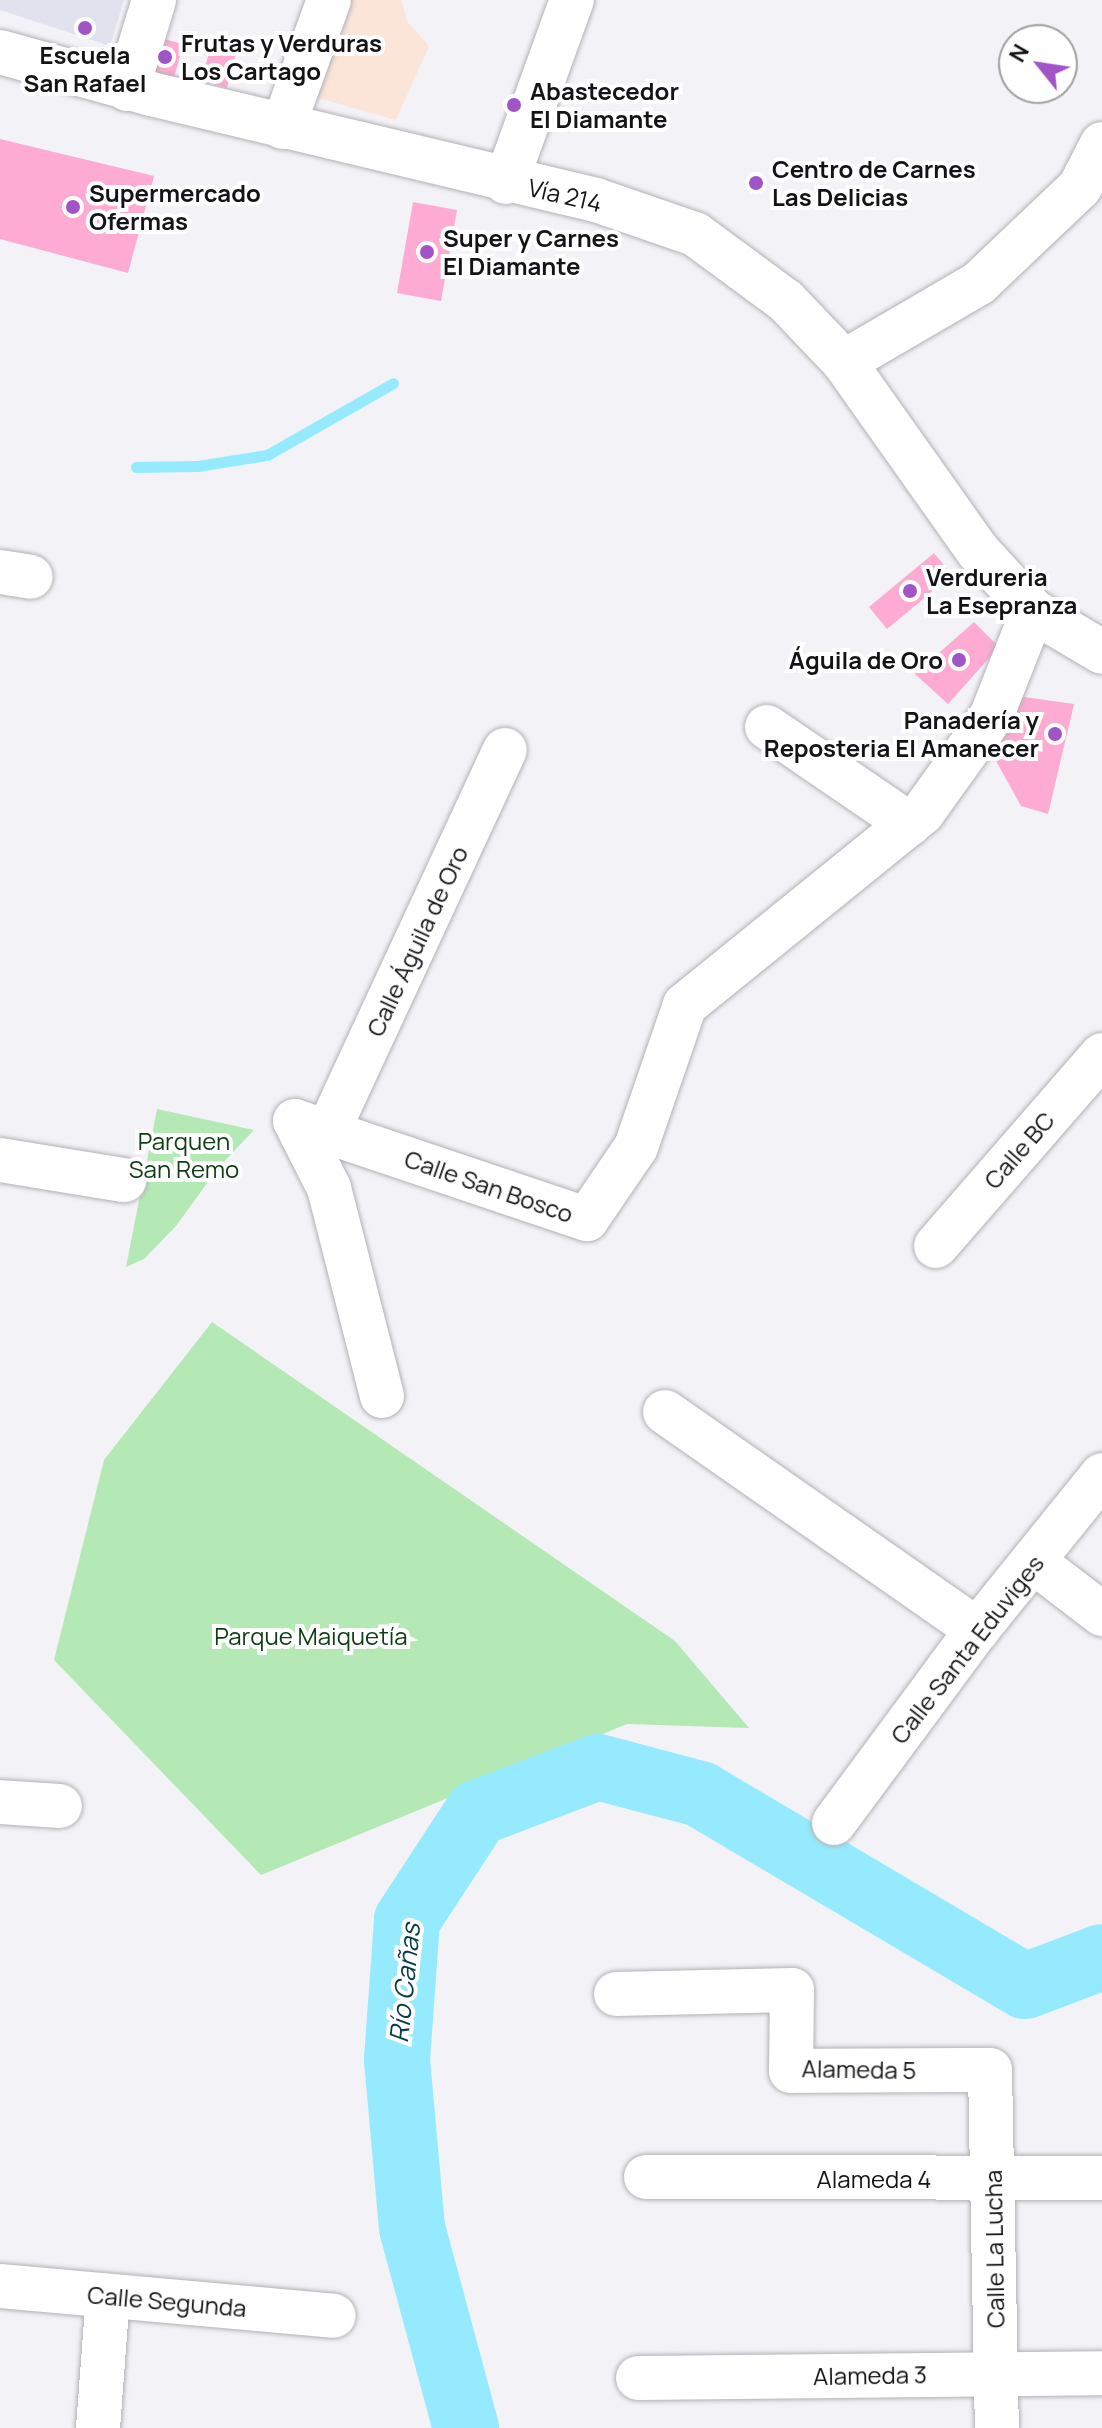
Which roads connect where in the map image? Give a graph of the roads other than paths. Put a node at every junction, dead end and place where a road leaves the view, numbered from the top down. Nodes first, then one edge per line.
1 (154, 0) edge
2 (329, 0) edge
3 (572, 0) edge
4 (0, 52) edge
5 (127, 89) junction
6 (283, 127) junction
7 (1102, 144) edge
8 (506, 182) junction
9 (844, 362) junction
10 (1033, 611) junction
11 (1102, 652) edge
12 (767, 727) dead end
13 (505, 750) dead end
14 (909, 824) junction
15 (1102, 1055) edge
16 (328, 1131) junction
17 (0, 1160) edge
18 (124, 1180) dead end
19 (936, 1246) dead end
20 (382, 1396) dead end
21 (665, 1412) dead end
22 (1102, 1475) edge
23 (1034, 1562) junction
24 (1102, 1614) edge
25 (977, 1630) junction
26 (0, 1802) edge
27 (60, 1806) dead end
28 (834, 1823) dead end
29 (616, 1994) dead end
30 (990, 2070) joint
31 (646, 2177) dead end
32 (1102, 2178) edge
33 (993, 2180) junction
34 (0, 2286) edge
35 (108, 2296) junction
36 (334, 2316) dead end
37 (1102, 2373) edge
38 (995, 2374) junction
39 (638, 2378) dead end
40 (98, 2428) edge
41 (997, 2428) edge

1 - 5 street
2 - 6 street
3 - 8 street
4 - 5 street, Vía 214
5 - 6 street, Vía 214
6 - 8 street, Vía 214
7 - 9 street
8 - 9 street, Vía 214
9 - 10 street, Vía 214
10 - 11 street, Vía 214
10 - 14 street, Calle San Bosco
12 - 14 street
13 - 16 street, Calle Águila de Oro
14 - 16 street, Calle San Bosco
15 - 19 street, Calle BC
16 - 20 street, Calle San Bosco
17 - 18 street
21 - 25 street
22 - 23 street, Calle Santa Eduviges
23 - 24 street
23 - 25 street, Calle Santa Eduviges
25 - 28 street, Calle Santa Eduviges
26 - 27 street
29 - 30 street, Alameda 5
30 - 33 street, Calle La Lucha
31 - 33 street, Alameda 4
32 - 33 street, Alameda 4
33 - 38 street, Calle La Lucha
34 - 35 street, Calle Segunda
35 - 36 street, Calle Segunda
35 - 40 street
37 - 38 street, Alameda 3
38 - 39 street, Alameda 3
38 - 41 street, Calle La Lucha

